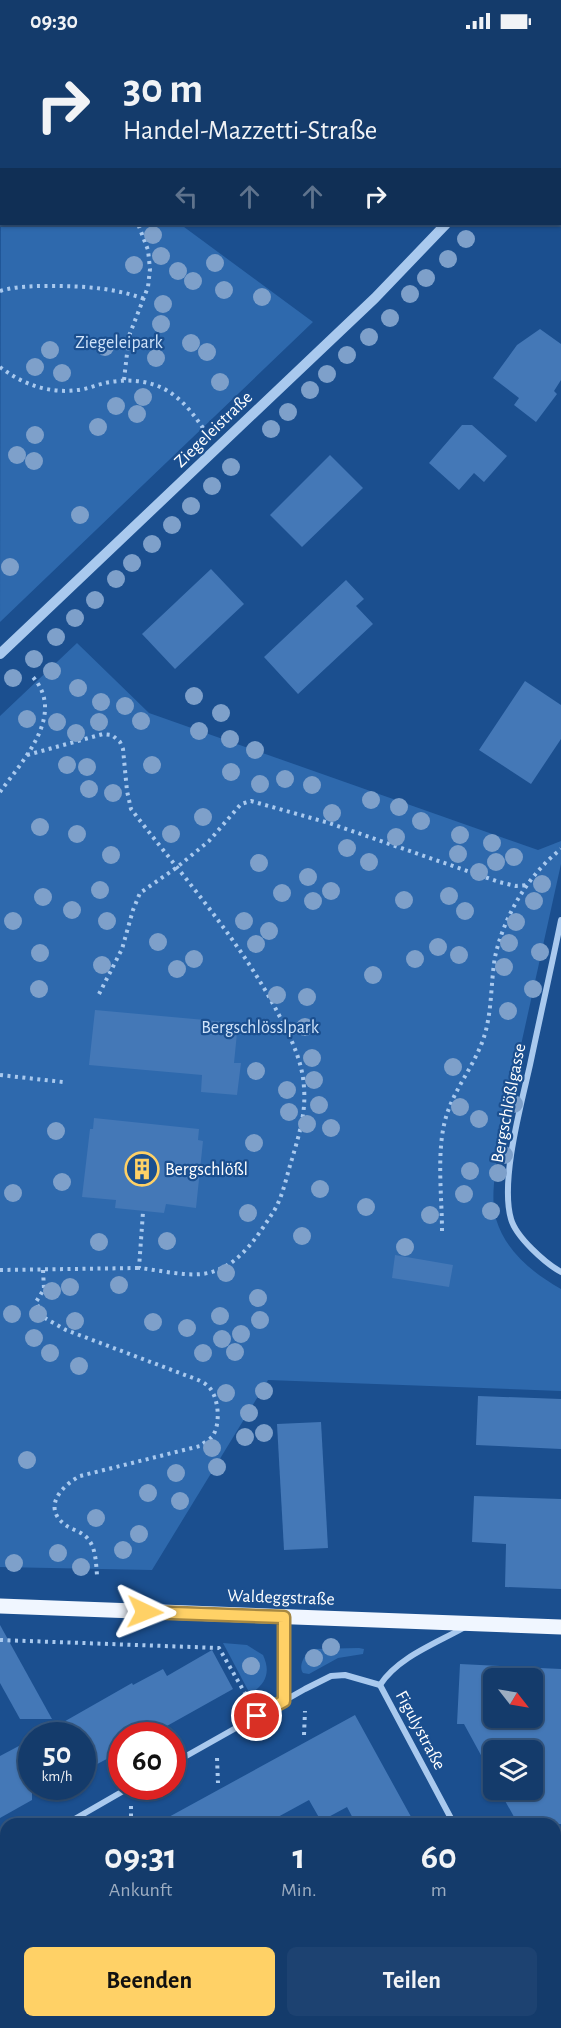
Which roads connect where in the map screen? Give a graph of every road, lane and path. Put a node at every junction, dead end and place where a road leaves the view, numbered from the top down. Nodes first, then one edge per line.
1 (138, 225) edge
2 (445, 225) edge
3 (0, 291) edge
4 (145, 299) junction
5 (0, 367) edge
6 (124, 380) junction
7 (205, 431) dead end
8 (0, 654) edge
9 (32, 676) dead end
10 (27, 755) junction
11 (0, 792) edge
12 (561, 849) edge
13 (176, 868) junction
14 (528, 885) junction
15 (561, 921) edge
16 (99, 994) dead end
17 (0, 1075) edge
18 (63, 1082) dead end
19 (143, 1212) dead end
20 (442, 1231) dead end
21 (139, 1268) junction
22 (0, 1270) edge
23 (43, 1270) junction
24 (561, 1272) edge
25 (98, 1575) dead end
26 (0, 1606) edge
27 (284, 1617) junction
28 (472, 1623) junction
29 (561, 1627) edge
30 (0, 1640) edge
31 (380, 1685) junction
32 (284, 1701) junction
33 (257, 1716) junction
34 (186, 1756) edge
35 (108, 1800) edge
36 (76, 1818) edge
37 (451, 1818) edge

1 - 4 path
2 - 8 street, Ziegeleistraße
3 - 4 path
4 - 6 path
5 - 6 path
6 - 7 path
9 - 10 path
10 - 11 path
10 - 13 path
12 - 14 path
13 - 14 path
13 - 16 path
13 - 21 path
14 - 20 path
15 - 24 street, Bergschlößlgasse
17 - 18 path
19 - 21 path
21 - 23 path
22 - 23 path
23 - 25 path
26 - 27 main road, Waldeggstraße
27 - 28 main road, Waldeggstraße
27 - 32 street
28 - 29 main road, Waldeggstraße
28 - 31 street, Figulystraße
30 - 33 path
31 - 32 street
31 - 37 street, Figulystraße
32 - 33 street
33 - 34 street
35 - 36 street

